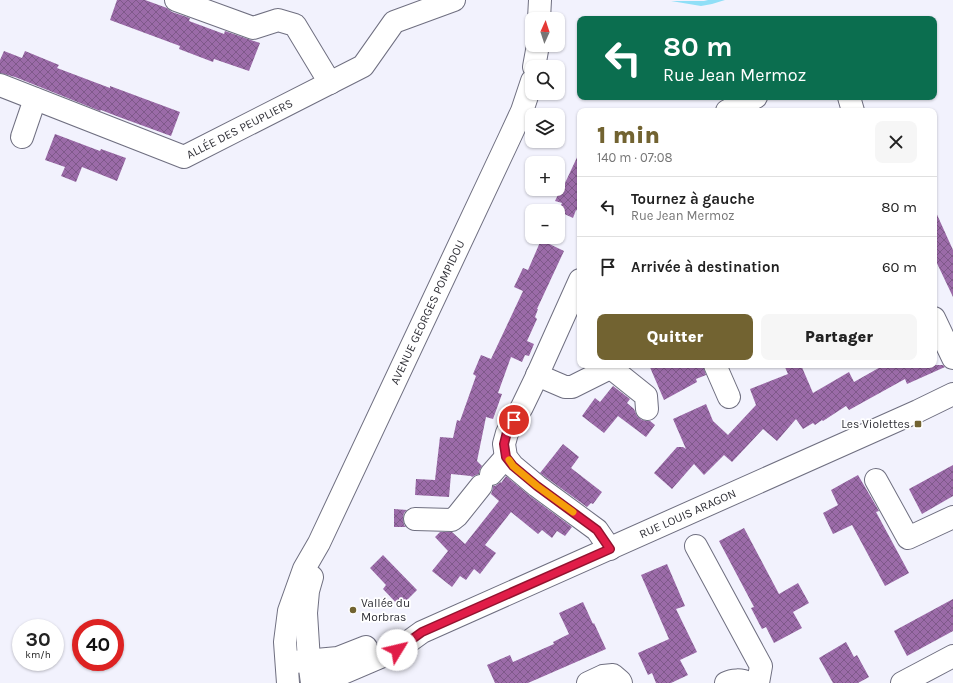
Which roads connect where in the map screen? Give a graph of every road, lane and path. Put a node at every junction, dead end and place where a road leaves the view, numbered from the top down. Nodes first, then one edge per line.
1 (176, 0) edge
2 (454, 0) edge
3 (540, 0) edge
4 (539, 12) edge
5 (330, 83) junction
6 (0, 85) edge
7 (36, 99) junction
8 (526, 100) edge
9 (750, 100) edge
10 (734, 108) edge
11 (22, 137) dead end
12 (577, 287) edge
13 (937, 324) edge
14 (953, 358) edge
15 (609, 368) edge
16 (615, 368) edge
17 (716, 368) edge
18 (537, 375) junction
19 (953, 394) edge
20 (730, 397) dead end
21 (647, 409) dead end
22 (506, 457) junction
23 (876, 480) dead end
24 (953, 517) edge
25 (415, 519) dead end
26 (319, 543) junction
27 (696, 546) dead end
28 (610, 549) junction
29 (422, 632) junction
30 (953, 656) edge
31 (309, 661) junction
32 (287, 673) edge
33 (313, 683) edge
34 (588, 683) edge
35 (621, 683) edge
36 (726, 683) edge
37 (748, 683) edge
38 (758, 683) edge
39 (902, 683) edge

1 - 5 street
2 - 5 street, ALLÉE DES PEUPLIERS
3 - 4 street
5 - 7 street, ALLÉE DES PEUPLIERS
6 - 7 street, ALLÉE DES PEUPLIERS
7 - 11 street
8 - 26 street, AVENUE GEORGES POMPIDOU
9 - 10 street
12 - 18 street
13 - 14 street
15 - 18 street
16 - 21 street
17 - 20 street
18 - 22 street
19 - 28 street, RUE LOUIS ARAGON
22 - 25 street
22 - 28 street
23 - 24 street
26 - 31 street, AVENUE GEORGES POMPIDOU
26 - 32 street, AVENUE GEORGES POMPIDOU
27 - 38 street
28 - 29 street, RUE LOUIS ARAGON
29 - 31 street, RUE LOUIS ARAGON
29 - 33 street, RUE LOUIS ARAGON
30 - 39 street
31 - 32 street, RUE LOUIS ARAGON
31 - 33 street, AVENUE GEORGES POMPIDOU
34 - 35 street
36 - 37 street

